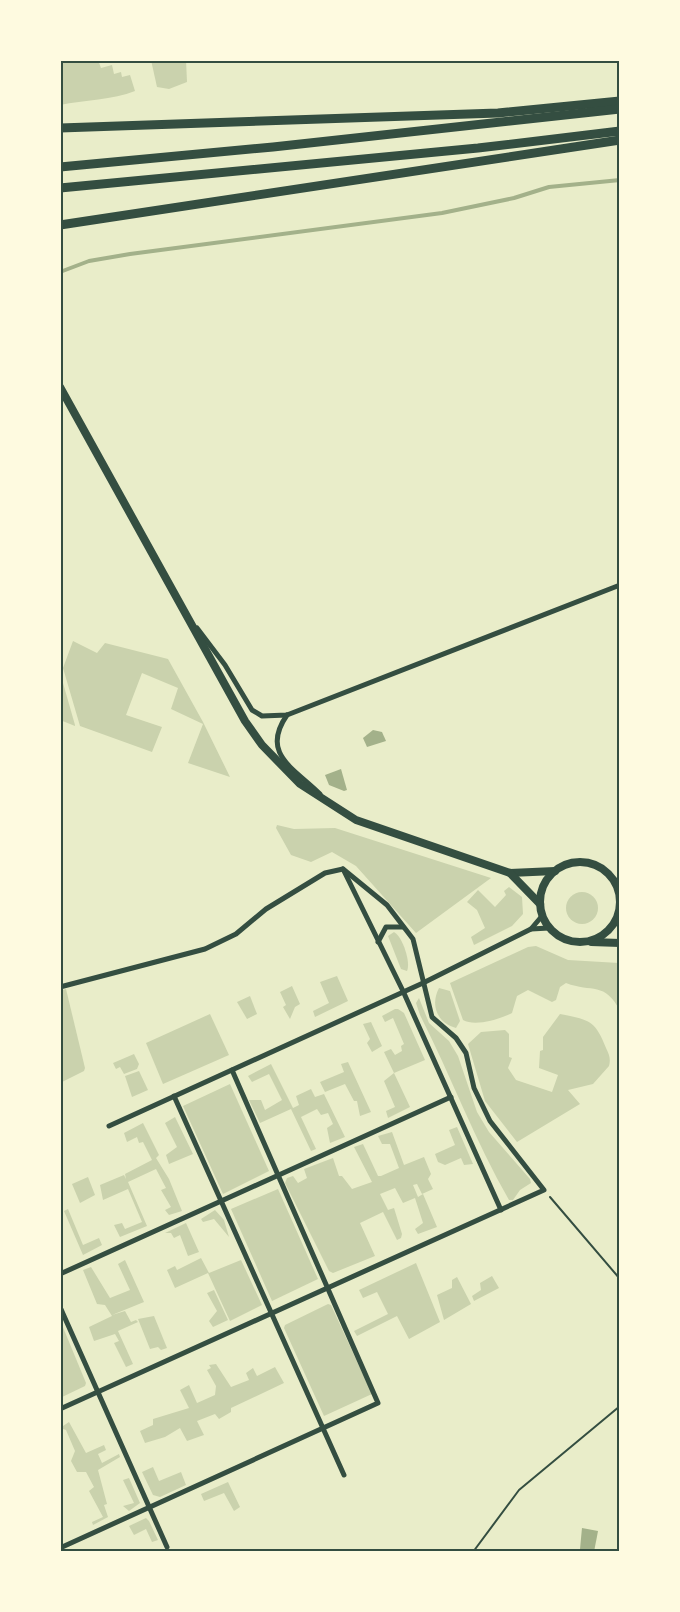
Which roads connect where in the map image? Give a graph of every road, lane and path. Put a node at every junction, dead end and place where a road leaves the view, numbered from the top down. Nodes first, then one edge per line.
1 (620, 101) edge
2 (620, 109) edge
3 (60, 128) edge
4 (620, 131) edge
5 (620, 140) edge
6 (60, 167) edge
7 (61, 188) edge
8 (60, 225) edge
9 (60, 387) edge
10 (620, 585) edge
11 (183, 610) junction
12 (287, 715) junction
13 (336, 810) junction
14 (343, 869) junction
15 (555, 871) junction
16 (510, 873) junction
17 (540, 904) junction
18 (542, 916) junction
19 (617, 917) junction
20 (620, 926) edge
21 (404, 927) junction
22 (549, 928) junction
23 (531, 929) junction
24 (586, 942) junction
25 (378, 943) junction
26 (620, 943) edge
27 (423, 983) junction
28 (60, 987) edge
29 (403, 991) junction
30 (231, 1070) junction
31 (174, 1096) junction
32 (451, 1098) junction
33 (109, 1126) dead end
34 (278, 1175) junction
35 (544, 1190) junction
36 (222, 1200) junction
37 (501, 1210) junction
38 (60, 1274) edge
39 (620, 1279) edge
40 (328, 1288) junction
41 (60, 1307) edge
42 (272, 1313) junction
43 (98, 1392) junction
44 (620, 1406) edge
45 (60, 1409) edge
46 (323, 1428) junction
47 (344, 1475) dead end
48 (150, 1507) junction
49 (167, 1547) dead end
50 (60, 1548) edge
51 (473, 1552) edge

1 - 3 highway
2 - 6 highway
4 - 7 highway
5 - 8 highway
9 - 11 main road
10 - 12 street
11 - 12 street
11 - 13 main road
12 - 13 street
13 - 16 main road
14 - 21 street
14 - 25 street
14 - 28 street
15 - 16 main road
15 - 17 main road
15 - 19 main road
16 - 17 main road
17 - 18 main road
18 - 22 main road
18 - 23 street
19 - 20 main road
19 - 24 main road
21 - 25 street
21 - 27 street
22 - 23 street
22 - 24 main road
23 - 27 street
24 - 26 main road
25 - 29 street
27 - 29 street
27 - 35 street
29 - 30 street
29 - 32 street
30 - 31 street
30 - 34 street
31 - 33 street
31 - 36 street
32 - 34 street
32 - 37 street
34 - 36 street
34 - 40 street
35 - 37 street
35 - 39 path
36 - 38 street
36 - 42 street
37 - 40 street
40 - 42 street
40 - 46 street
41 - 43 street
42 - 43 street
42 - 46 street
43 - 45 street
43 - 48 street
44 - 51 path
46 - 47 street
46 - 48 street
48 - 49 street
48 - 50 street

